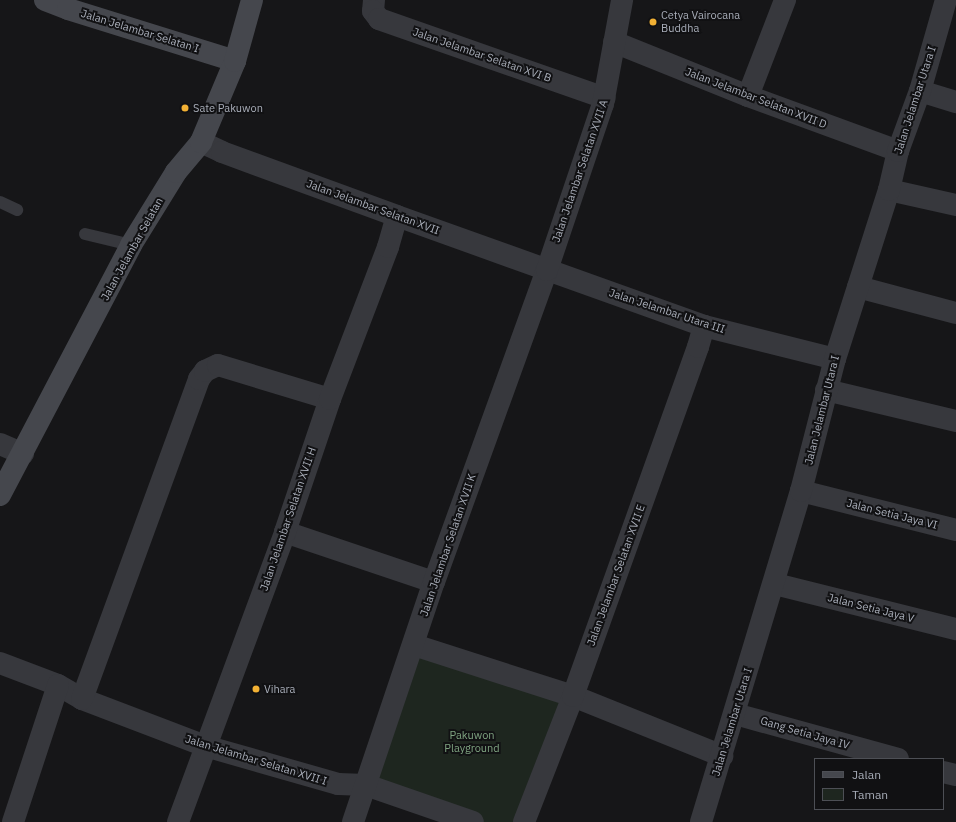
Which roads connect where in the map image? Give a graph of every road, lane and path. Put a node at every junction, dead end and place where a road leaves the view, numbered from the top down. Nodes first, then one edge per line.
1 (45, 0) edge
2 (252, 0) edge
3 (374, 0) edge
4 (622, 0) edge
5 (785, 0) edge
6 (946, 0) edge
7 (614, 42) junction
8 (235, 60) junction
9 (920, 91) junction
10 (748, 96) junction
11 (605, 98) junction
12 (949, 100) edge
13 (200, 142) junction
14 (898, 151) junction
15 (889, 190) junction
16 (0, 202) edge
17 (956, 206) edge
18 (17, 210) dead end
19 (397, 216) junction
20 (85, 234) dead end
21 (131, 245) junction
22 (547, 270) junction
23 (858, 287) junction
24 (956, 313) edge
25 (704, 326) junction
26 (835, 359) junction
27 (826, 390) junction
28 (330, 399) junction
29 (956, 421) edge
30 (0, 444) edge
31 (23, 454) junction
32 (801, 491) junction
33 (0, 495) edge
34 (956, 530) edge
35 (285, 532) junction
36 (434, 582) junction
37 (780, 585) junction
38 (956, 629) edge
39 (414, 645) junction
40 (0, 663) edge
41 (58, 685) junction
42 (573, 696) junction
43 (82, 698) junction
44 (735, 714) junction
45 (206, 746) junction
46 (722, 756) junction
47 (894, 758) edge
48 (944, 772) edge
49 (956, 775) edge
50 (366, 784) junction
51 (12, 822) edge
52 (178, 822) edge
53 (353, 822) edge
54 (473, 822) edge
55 (524, 822) edge
56 (701, 822) edge

1 - 8 street, Jalan Jelambar Selatan I
2 - 8 street, Jalan Jelambar Selatan
3 - 11 street, Jalan Jelambar Selatan XVI B
4 - 7 street, Jalan Jelambar Selatan XVII A
5 - 10 street
6 - 9 street, Jalan Jelambar Utara I
7 - 10 street, Jalan Jelambar Selatan XVII D
7 - 11 street, Jalan Jelambar Selatan XVII A
8 - 13 street, Jalan Jelambar Selatan
9 - 12 street
9 - 14 street, Jalan Jelambar Utara I
10 - 14 street, Jalan Jelambar Selatan XVII D
11 - 22 street, Jalan Jelambar Selatan XVII A
13 - 19 street, Jalan Jelambar Selatan XVII
13 - 21 street, Jalan Jelambar Selatan
14 - 15 street, Jalan Jelambar Utara I
15 - 17 street
15 - 23 street, Jalan Jelambar Utara I
16 - 18 lane
19 - 22 street, Jalan Jelambar Selatan XVII
19 - 28 street, Jalan Jelambar Selatan XVII H
20 - 21 lane
21 - 31 street, Jalan Jelambar Selatan
22 - 25 street, Jalan Jelambar Utara III
22 - 36 street, Jalan Jelambar Selatan XVII K
23 - 24 street
23 - 26 street, Jalan Jelambar Utara I
25 - 26 street, Jalan Jelambar Utara III
25 - 42 street, Jalan Jelambar Selatan XVII E
26 - 27 street, Jalan Jelambar Utara I
27 - 29 street
27 - 32 street, Jalan Jelambar Utara I
28 - 35 street, Jalan Jelambar Selatan XVII H
28 - 43 street
30 - 31 street
31 - 33 street, Jalan Jelambar Selatan
32 - 34 street, Jalan Setia Jaya VI
32 - 37 street, Jalan Jelambar Utara I
35 - 36 street
35 - 45 street, Jalan Jelambar Selatan XVII H
36 - 39 street, Jalan Jelambar Selatan XVII K
37 - 38 street, Jalan Setia Jaya V
37 - 44 street, Jalan Jelambar Utara I
39 - 42 street
39 - 50 street, Jalan Jelambar Selatan XVII K
40 - 41 street, Jalan Jelambar Selatan XVII I
41 - 43 street, Jalan Jelambar Selatan XVII I
41 - 51 street
42 - 46 street
42 - 55 street, Jalan Jelambar Selatan XVII E
43 - 45 street, Jalan Jelambar Selatan XVII I
44 - 46 street, Jalan Jelambar Utara I
44 - 47 street, Gang Setia Jaya IV
45 - 50 street, Jalan Jelambar Selatan XVII I
45 - 52 street, Jalan Jelambar Selatan XVII H
46 - 56 street, Jalan Jelambar Utara I
48 - 49 street
50 - 53 street, Jalan Jelambar Selatan XVII K
50 - 54 street, Jalan Jelambar Selatan XVII I

